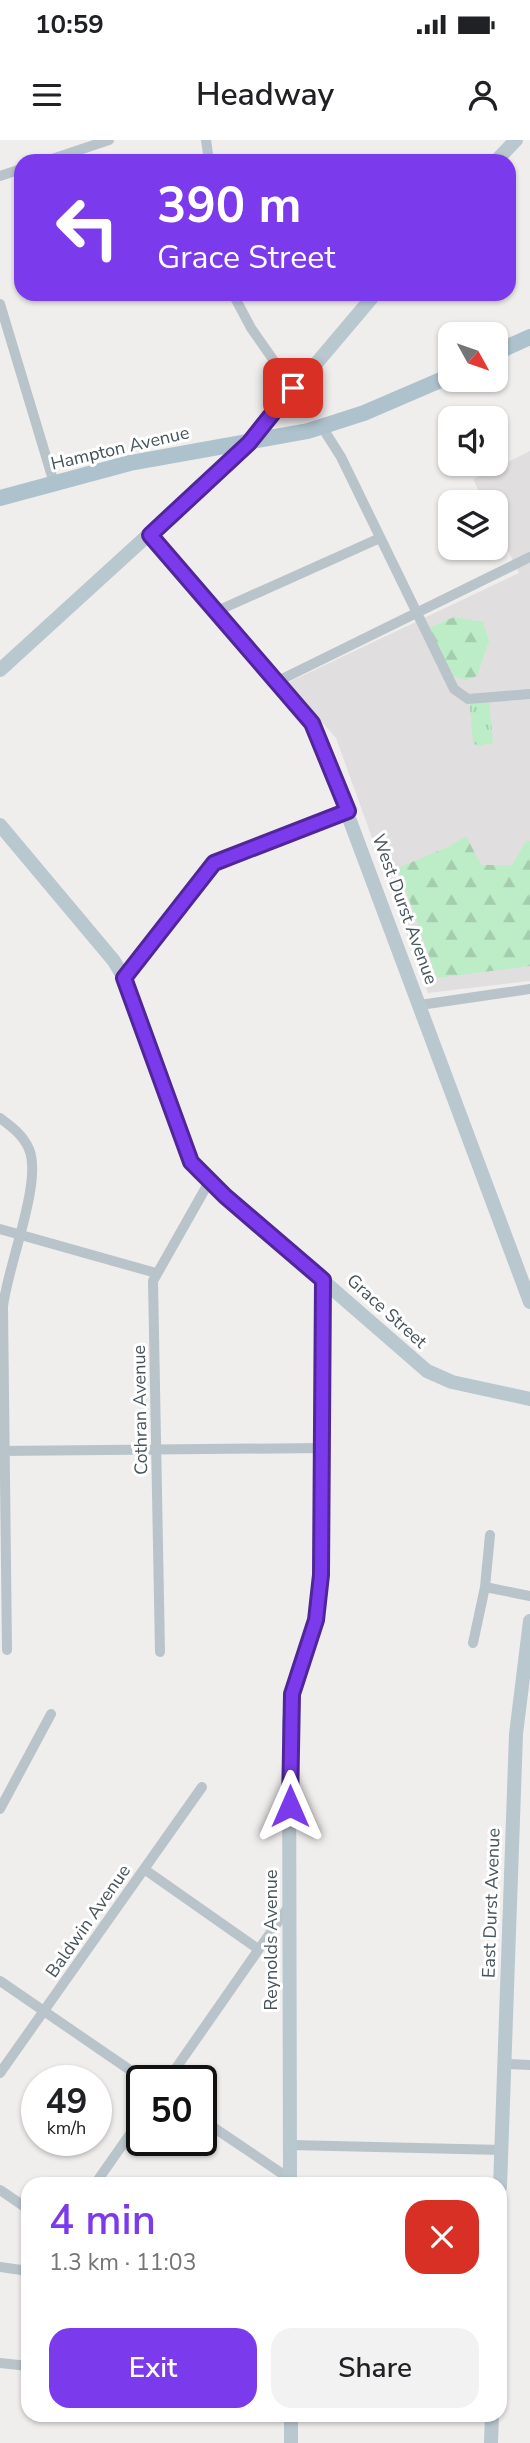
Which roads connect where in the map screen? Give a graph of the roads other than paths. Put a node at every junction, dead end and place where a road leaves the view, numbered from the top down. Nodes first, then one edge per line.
1 (109, 140) edge
2 (516, 140) edge
3 (94, 143) edge
4 (65, 154) edge
5 (503, 154) edge
6 (237, 301) edge
7 (370, 301) edge
8 (0, 304) edge
9 (530, 337) edge
10 (508, 348) edge
11 (438, 381) edge
12 (293, 388) junction
13 (322, 427) junction
14 (249, 443) junction
15 (54, 483) junction
16 (0, 498) edge
17 (150, 535) junction
18 (380, 538) junction
19 (530, 557) edge
20 (216, 611) junction
21 (416, 611) junction
22 (0, 670) edge
23 (278, 681) junction
24 (530, 694) edge
25 (348, 811) junction
26 (0, 825) edge
27 (124, 978) junction
28 (530, 989) edge
29 (420, 1005) junction
30 (0, 1118) edge
31 (209, 1182) junction
32 (0, 1229) edge
33 (19, 1234) junction
34 (524, 1272) edge
35 (156, 1273) junction
36 (323, 1280) junction
37 (530, 1302) edge
38 (530, 1399) edge
39 (321, 1448) junction
40 (156, 1450) junction
41 (2, 1451) edge
42 (490, 1535) dead end
43 (485, 1587) junction
44 (530, 1596) edge
45 (530, 1621) edge
46 (473, 1643) dead end
47 (7, 1650) dead end
48 (160, 1652) dead end
49 (51, 1714) dead end
50 (202, 1787) dead end
51 (0, 1809) edge
52 (144, 1869) junction
53 (291, 1903) junction
54 (258, 1949) junction
55 (0, 1982) edge
56 (44, 2010) junction
57 (507, 2064) junction
58 (178, 2065) edge
59 (530, 2065) edge
60 (126, 2067) edge
61 (0, 2073) edge
62 (217, 2130) edge
63 (126, 2140) edge
64 (290, 2145) junction
65 (503, 2150) junction
66 (100, 2177) edge
67 (283, 2177) edge
68 (290, 2177) edge
69 (501, 2177) edge
70 (0, 2189) edge
71 (21, 2204) edge
72 (0, 2267) edge
73 (21, 2270) edge
74 (0, 2363) edge
75 (21, 2366) edge
76 (291, 2422) edge
77 (492, 2422) edge
78 (291, 2443) edge
79 (491, 2443) edge

1 - 3 street
2 - 5 main road
3 - 4 street
6 - 12 street
7 - 12 main road
8 - 15 street
9 - 10 main road
11 - 13 main road, Hampton Avenue
12 - 14 main road
13 - 14 main road, Hampton Avenue
13 - 18 street
14 - 15 main road, Hampton Avenue
14 - 17 main road
15 - 16 main road, Hampton Avenue
17 - 20 main road, West Durst Avenue
17 - 22 main road
18 - 20 street
18 - 21 street
19 - 21 street
20 - 23 main road, West Durst Avenue
21 - 23 street
21 - 24 street
23 - 25 main road, West Durst Avenue
25 - 27 street
25 - 29 main road, West Durst Avenue
26 - 27 main road, Grace Street
27 - 31 main road, Grace Street
28 - 29 street
29 - 34 main road, West Durst Avenue
30 - 33 street
31 - 35 street, Cothran Avenue
31 - 36 main road, Grace Street
32 - 33 street
33 - 35 street
33 - 41 street
34 - 37 main road, West Durst Avenue
35 - 40 street, Cothran Avenue
36 - 38 main road, Grace Street
36 - 39 main road, Reynolds Avenue
39 - 40 street
39 - 53 main road, Reynolds Avenue
40 - 41 street
40 - 48 street, Cothran Avenue
41 - 47 street
42 - 43 street
43 - 44 street
43 - 46 street
45 - 57 main road, East Durst Avenue
49 - 51 street
50 - 52 street, Baldwin Avenue
52 - 54 street
52 - 56 street, Baldwin Avenue
53 - 54 street
53 - 64 main road, Reynolds Avenue
54 - 58 street
55 - 56 street
56 - 60 street
56 - 61 street, Baldwin Avenue
57 - 59 street
57 - 65 main road, East Durst Avenue
62 - 67 street
63 - 66 street
64 - 65 street
64 - 68 main road, Reynolds Avenue
65 - 69 main road, East Durst Avenue
70 - 71 street
72 - 73 street
74 - 75 street
76 - 78 main road
77 - 79 main road

